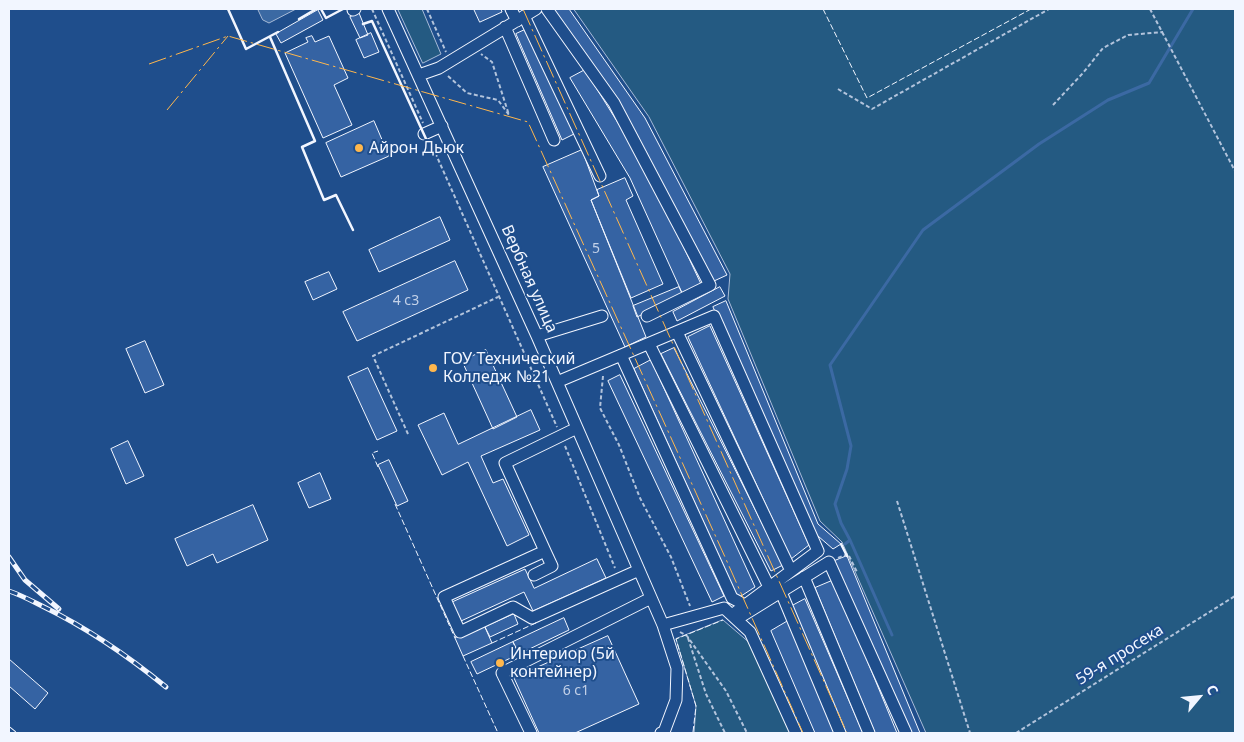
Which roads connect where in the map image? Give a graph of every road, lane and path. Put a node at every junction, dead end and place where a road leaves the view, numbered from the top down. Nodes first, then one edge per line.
1 (372, 9) edge
2 (388, 9) edge
3 (427, 9) edge
4 (511, 9) edge
5 (536, 9) edge
6 (547, 9) edge
7 (1050, 9) edge
8 (1150, 9) edge
9 (520, 18) junction
10 (505, 28) junction
11 (1163, 32) junction
12 (471, 48) junction
13 (450, 61) junction
14 (439, 68) junction
15 (419, 75) junction
16 (838, 89) dead end
17 (1053, 105) dead end
18 (442, 126) junction
19 (425, 133) junction
20 (554, 140) dead end
21 (1235, 171) edge
22 (600, 176) dead end
23 (498, 297) junction
24 (602, 316) dead end
25 (647, 316) dead end
26 (677, 332) junction
27 (537, 336) junction
28 (649, 344) junction
29 (621, 355) junction
30 (603, 376) dead end
31 (557, 382) junction
32 (576, 428) junction
33 (408, 434) dead end
34 (560, 435) junction
35 (897, 501) dead end
36 (545, 550) junction
37 (846, 554) dead end
38 (639, 570) junction
39 (791, 571) junction
40 (858, 571) dead end
41 (534, 575) dead end
42 (619, 578) junction
43 (804, 578) junction
44 (769, 587) junction
45 (781, 592) junction
46 (1235, 596) edge
47 (651, 598) junction
48 (745, 605) junction
49 (694, 617) junction
50 (734, 617) junction
51 (663, 625) junction
52 (687, 636) junction
53 (531, 733) edge
54 (661, 733) edge
55 (725, 733) edge
56 (747, 733) edge
57 (796, 733) edge
58 (840, 733) edge
59 (869, 733) edge
60 (906, 733) edge
61 (970, 733) edge
62 (1016, 733) edge

1 - 19 path
2 - 15 street, Вербная улица
3 - 13 path
4 - 9 street
5 - 9 street
6 - 25 street
7 - 16 path
8 - 11 path
9 - 10 street
9 - 22 street
10 - 12 street
10 - 20 street
11 - 17 path
11 - 21 path
12 - 13 street
12 - 14 path
13 - 14 street
14 - 15 street
15 - 18 street, Вербная улица
18 - 19 street
18 - 27 street, Вербная улица
19 - 23 path
23 - 33 path
23 - 34 path
24 - 27 street
26 - 28 street
26 - 39 street
26 - 39 street
27 - 31 street, Вербная улица
28 - 29 street
28 - 44 street
29 - 31 street
29 - 48 street
30 - 49 path
31 - 32 street, Вербная улица
32 - 34 street
32 - 38 street, Вербная улица
34 - 36 street
34 - 42 path
35 - 61 path
36 - 41 street
36 - 42 street
37 - 40 path
38 - 42 street
38 - 47 street, Вербная улица
39 - 44 street
43 - 45 street
43 - 59 street
43 - 60 street
44 - 48 street
45 - 50 street
45 - 58 street
46 - 62 path, 59-я просека
47 - 51 street, Вербная улица
47 - 53 street
48 - 50 street
49 - 50 street
49 - 51 street
50 - 57 street
51 - 52 path
51 - 54 street, Вербная улица
52 - 55 path
52 - 56 path

